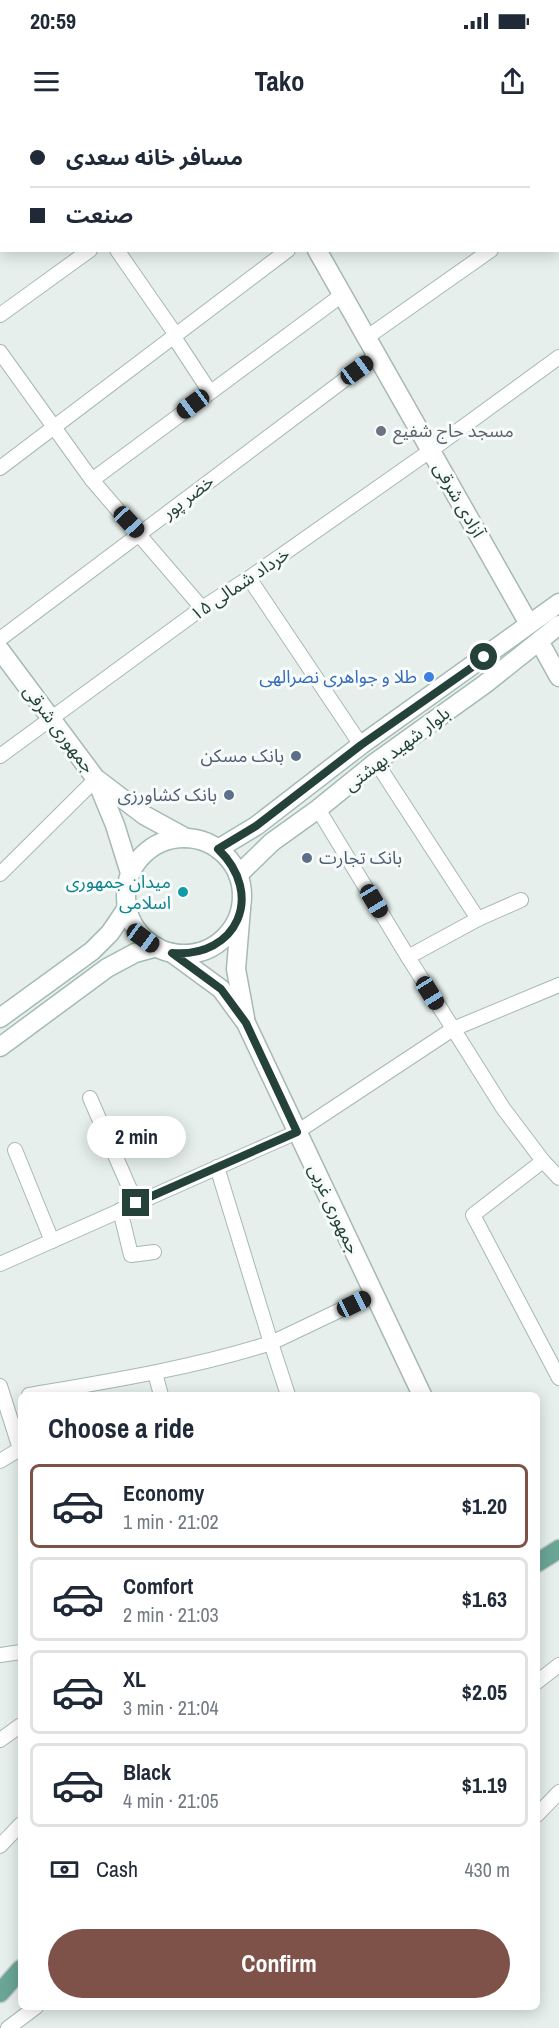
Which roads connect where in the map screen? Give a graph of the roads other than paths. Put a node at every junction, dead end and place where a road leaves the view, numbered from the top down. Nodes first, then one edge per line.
1 (87, 252) edge
2 (118, 252) edge
3 (285, 252) edge
4 (318, 252) edge
5 (488, 252) edge
6 (342, 295) junction
7 (0, 315) edge
8 (175, 336) junction
9 (366, 338) junction
10 (0, 352) edge
11 (376, 356) junction
12 (557, 364) edge
13 (210, 392) junction
14 (54, 428) junction
15 (430, 451) junction
16 (0, 468) edge
17 (92, 480) junction
18 (139, 533) junction
19 (249, 578) junction
20 (559, 603) edge
21 (202, 608) junction
22 (529, 624) junction
23 (559, 626) edge
24 (0, 639) edge
25 (538, 641) junction
26 (0, 650) edge
27 (556, 672) edge
28 (51, 719) junction
29 (361, 745) junction
30 (0, 756) edge
31 (376, 762) junction
32 (96, 779) junction
33 (318, 809) junction
34 (186, 838) junction
35 (218, 849) junction
36 (130, 873) junction
37 (0, 874) edge
38 (238, 876) junction
39 (521, 900) dead end
40 (127, 908) junction
41 (241, 909) junction
42 (478, 919) junction
43 (164, 950) junction
44 (408, 957) junction
45 (559, 985) edge
46 (0, 1018) edge
47 (246, 1023) junction
48 (453, 1029) junction
49 (0, 1047) edge
50 (90, 1098) dead end
51 (297, 1132) junction
52 (15, 1150) dead end
53 (543, 1161) junction
54 (217, 1167) junction
55 (559, 1178) edge
56 (136, 1203) junction
57 (120, 1210) junction
58 (52, 1241) junction
59 (154, 1252) dead end
60 (0, 1264) edge
61 (374, 1294) junction
62 (271, 1343) junction
63 (155, 1373) junction
64 (559, 1378) edge
65 (2, 1392) edge
66 (45, 1392) edge
67 (159, 1392) edge
68 (287, 1392) edge
69 (421, 1392) edge
70 (18, 1395) edge
71 (18, 1442) edge
72 (18, 1452) edge
73 (0, 1461) edge
74 (559, 1550) edge
75 (540, 1561) edge
76 (18, 1652) edge
77 (0, 1655) edge
78 (559, 1665) edge
79 (540, 1680) edge
80 (18, 1727) edge
81 (0, 1740) edge
82 (559, 1792) edge
83 (540, 1812) edge
84 (18, 1827) edge
85 (0, 1846) edge
86 (18, 1972) edge
87 (0, 1993) edge
88 (32, 2010) edge
89 (8, 2028) edge

1 - 7 street
2 - 8 street
3 - 8 street
4 - 6 main road, آزادی شرقی
5 - 9 street
6 - 9 main road, آزادی شرقی
6 - 13 street
8 - 13 street
8 - 14 street
9 - 11 main road, آزادی شرقی
10 - 14 street
11 - 15 main road, آزادی شرقی
11 - 18 street, خضر پور
12 - 15 street, ۱۵ خرداد شمالی
13 - 17 street
14 - 16 street
14 - 17 street
15 - 19 street, ۱۵ خرداد شمالی
15 - 22 main road, آزادی شرقی
17 - 18 street
18 - 21 street
18 - 24 street, خضر پور
19 - 21 street, ۱۵ خرداد شمالی
19 - 29 street
20 - 22 main road, بلوار شهید بهشتی
21 - 28 street, ۱۵ خرداد شمالی
22 - 29 main road, بلوار شهید بهشتی
23 - 25 main road, بلوار شهید بهشتی
25 - 27 main road
25 - 31 main road, بلوار شهید بهشتی
26 - 28 main road, جمهوری شرقی
28 - 30 street, ۱۵ خرداد شمالی
28 - 32 main road, جمهوری شرقی
29 - 35 main road, بلوار شهید بهشتی
31 - 33 main road, بلوار شهید بهشتی
31 - 42 street
32 - 34 main road
32 - 36 main road
32 - 37 street
33 - 38 main road, بلوار شهید بهشتی
33 - 44 street
34 - 35 main road
34 - 36 main road
35 - 38 main road
36 - 40 main road
38 - 41 main road
39 - 42 street
40 - 43 main road
40 - 46 main road
41 - 43 main road
41 - 47 main road
42 - 44 street
43 - 47 main road
43 - 49 main road
44 - 48 street
45 - 48 street
47 - 51 main road, جمهوری غربی
48 - 51 street
48 - 53 street
50 - 56 street
51 - 54 street
51 - 61 main road, جمهوری غربی
52 - 58 street
53 - 55 street
53 - 64 street
54 - 56 street
54 - 62 street
56 - 57 street
57 - 58 street
57 - 59 street
58 - 60 street
61 - 62 street
61 - 69 main road, جمهوری غربی
62 - 63 street
62 - 68 street
63 - 66 street
63 - 67 street
65 - 70 street
65 - 71 street
72 - 73 street
74 - 75 main road
76 - 77 street
78 - 79 street
80 - 81 street
82 - 83 street
84 - 85 street
86 - 87 main road
88 - 89 street

